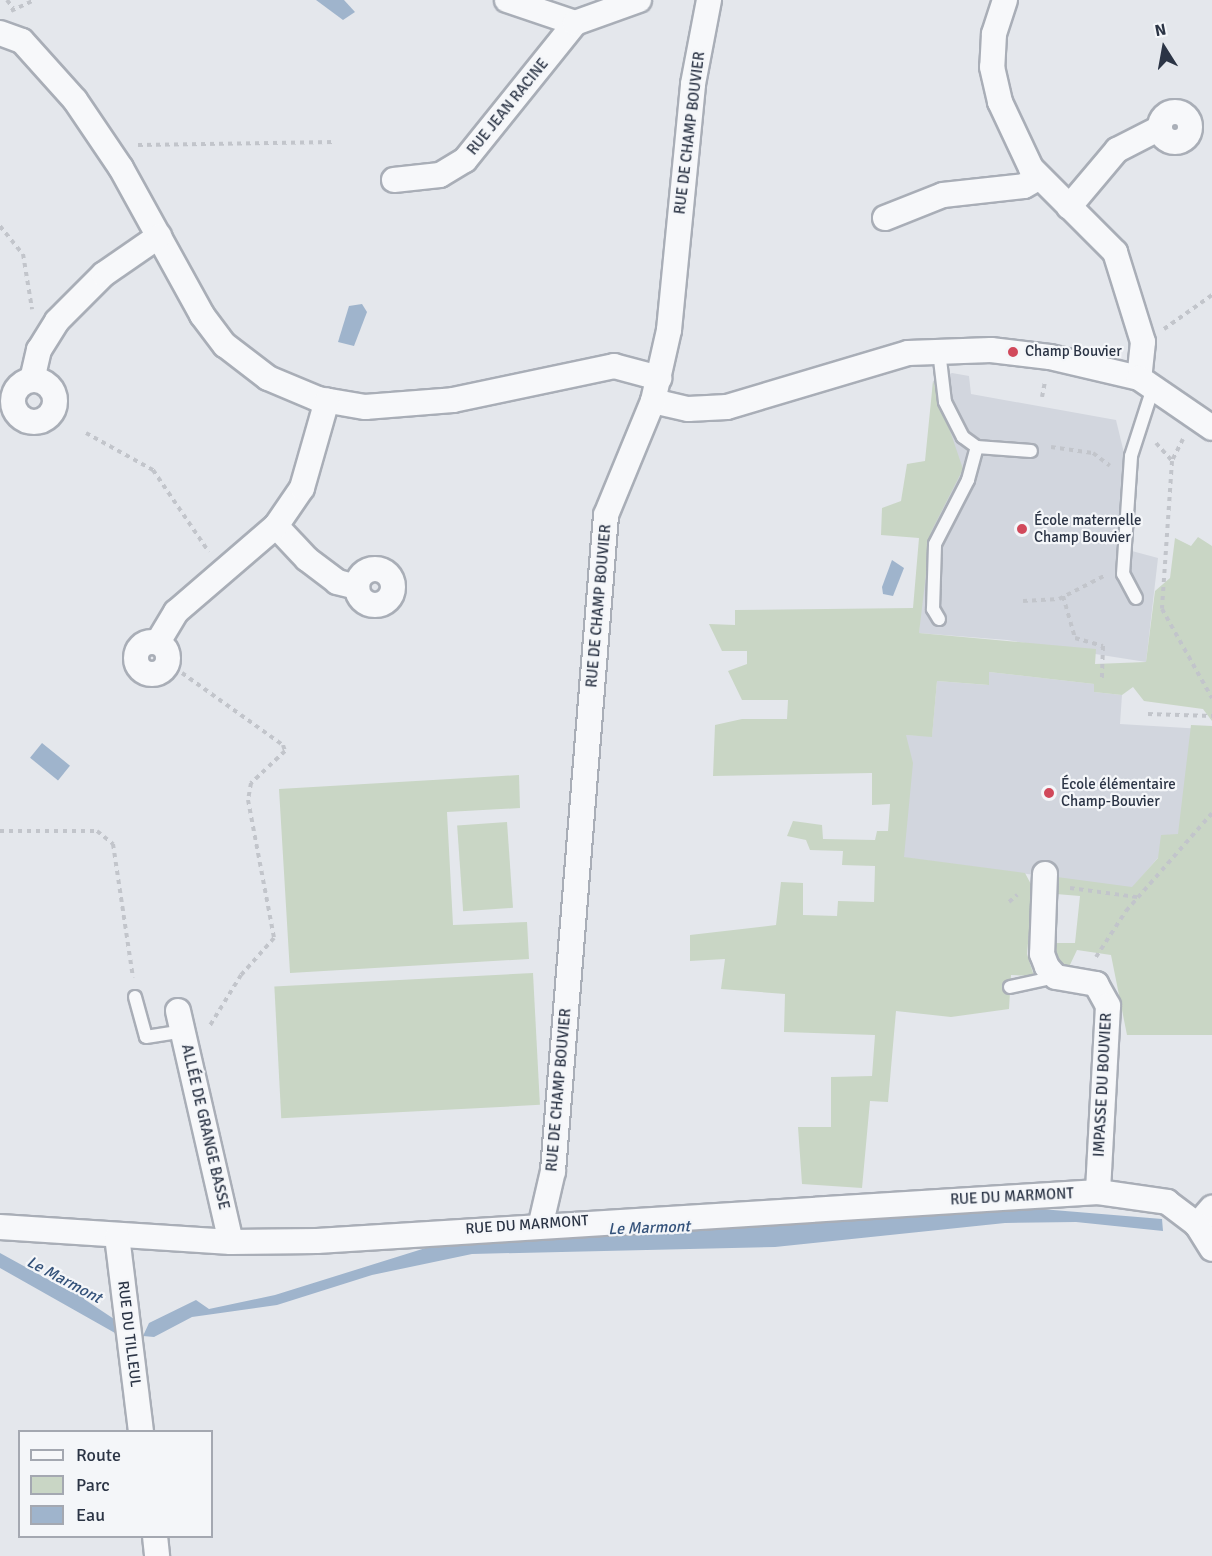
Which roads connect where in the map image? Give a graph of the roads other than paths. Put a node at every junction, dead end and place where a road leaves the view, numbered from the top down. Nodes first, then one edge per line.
1 (507, 0) edge
2 (639, 0) edge
3 (709, 0) edge
4 (1005, 0) edge
5 (575, 23) junction
6 (3, 28) edge
7 (1160, 128) dead end
8 (1038, 178) junction
9 (394, 180) dead end
10 (1069, 207) junction
11 (885, 218) dead end
12 (159, 236) junction
13 (939, 351) junction
14 (659, 378) junction
15 (32, 380) dead end
16 (1146, 383) junction
17 (327, 400) junction
18 (653, 401) junction
19 (1212, 428) edge
20 (977, 447) junction
21 (1032, 451) road end
22 (276, 526) junction
23 (357, 587) dead end
24 (1136, 598) dead end
25 (939, 619) dead end
26 (158, 642) dead end
27 (1045, 879) road end
28 (1056, 977) junction
29 (1010, 987) dead end
30 (135, 997) road end
31 (182, 1029) joint
32 (1098, 1192) junction
33 (1204, 1217) edge
34 (541, 1223) junction
35 (0, 1227) edge
36 (117, 1236) junction
37 (231, 1242) junction
38 (1212, 1249) edge
39 (141, 1430) edge
40 (154, 1538) edge
41 (157, 1556) edge

1 - 5 street
2 - 5 street
3 - 14 street, RUE DE CHAMP BOUVIER
4 - 8 street
5 - 9 street, RUE JEAN RACINE
6 - 12 street
7 - 10 street
8 - 10 street
8 - 11 street
10 - 16 street
12 - 15 street
12 - 17 street
13 - 16 street
13 - 18 street
13 - 20 lane
14 - 17 street
14 - 18 street, RUE DE CHAMP BOUVIER
16 - 19 street
16 - 24 lane
17 - 22 street
18 - 34 street, RUE DE CHAMP BOUVIER
20 - 21 lane
20 - 25 lane
22 - 23 street
22 - 26 street
27 - 28 street
28 - 29 lane
28 - 32 street, IMPASSE DU BOUVIER
30 - 31 lane
31 - 37 street, ALLÉE DE GRANGE BASSE
32 - 33 street, RUE DU MARMONT
32 - 34 street, RUE DU MARMONT
33 - 38 street, RUE DU MARMONT
34 - 37 street, RUE DU MARMONT
35 - 36 street, RUE DU MARMONT
36 - 37 street, RUE DU MARMONT
36 - 39 street, RUE DU TILLEUL
40 - 41 street

